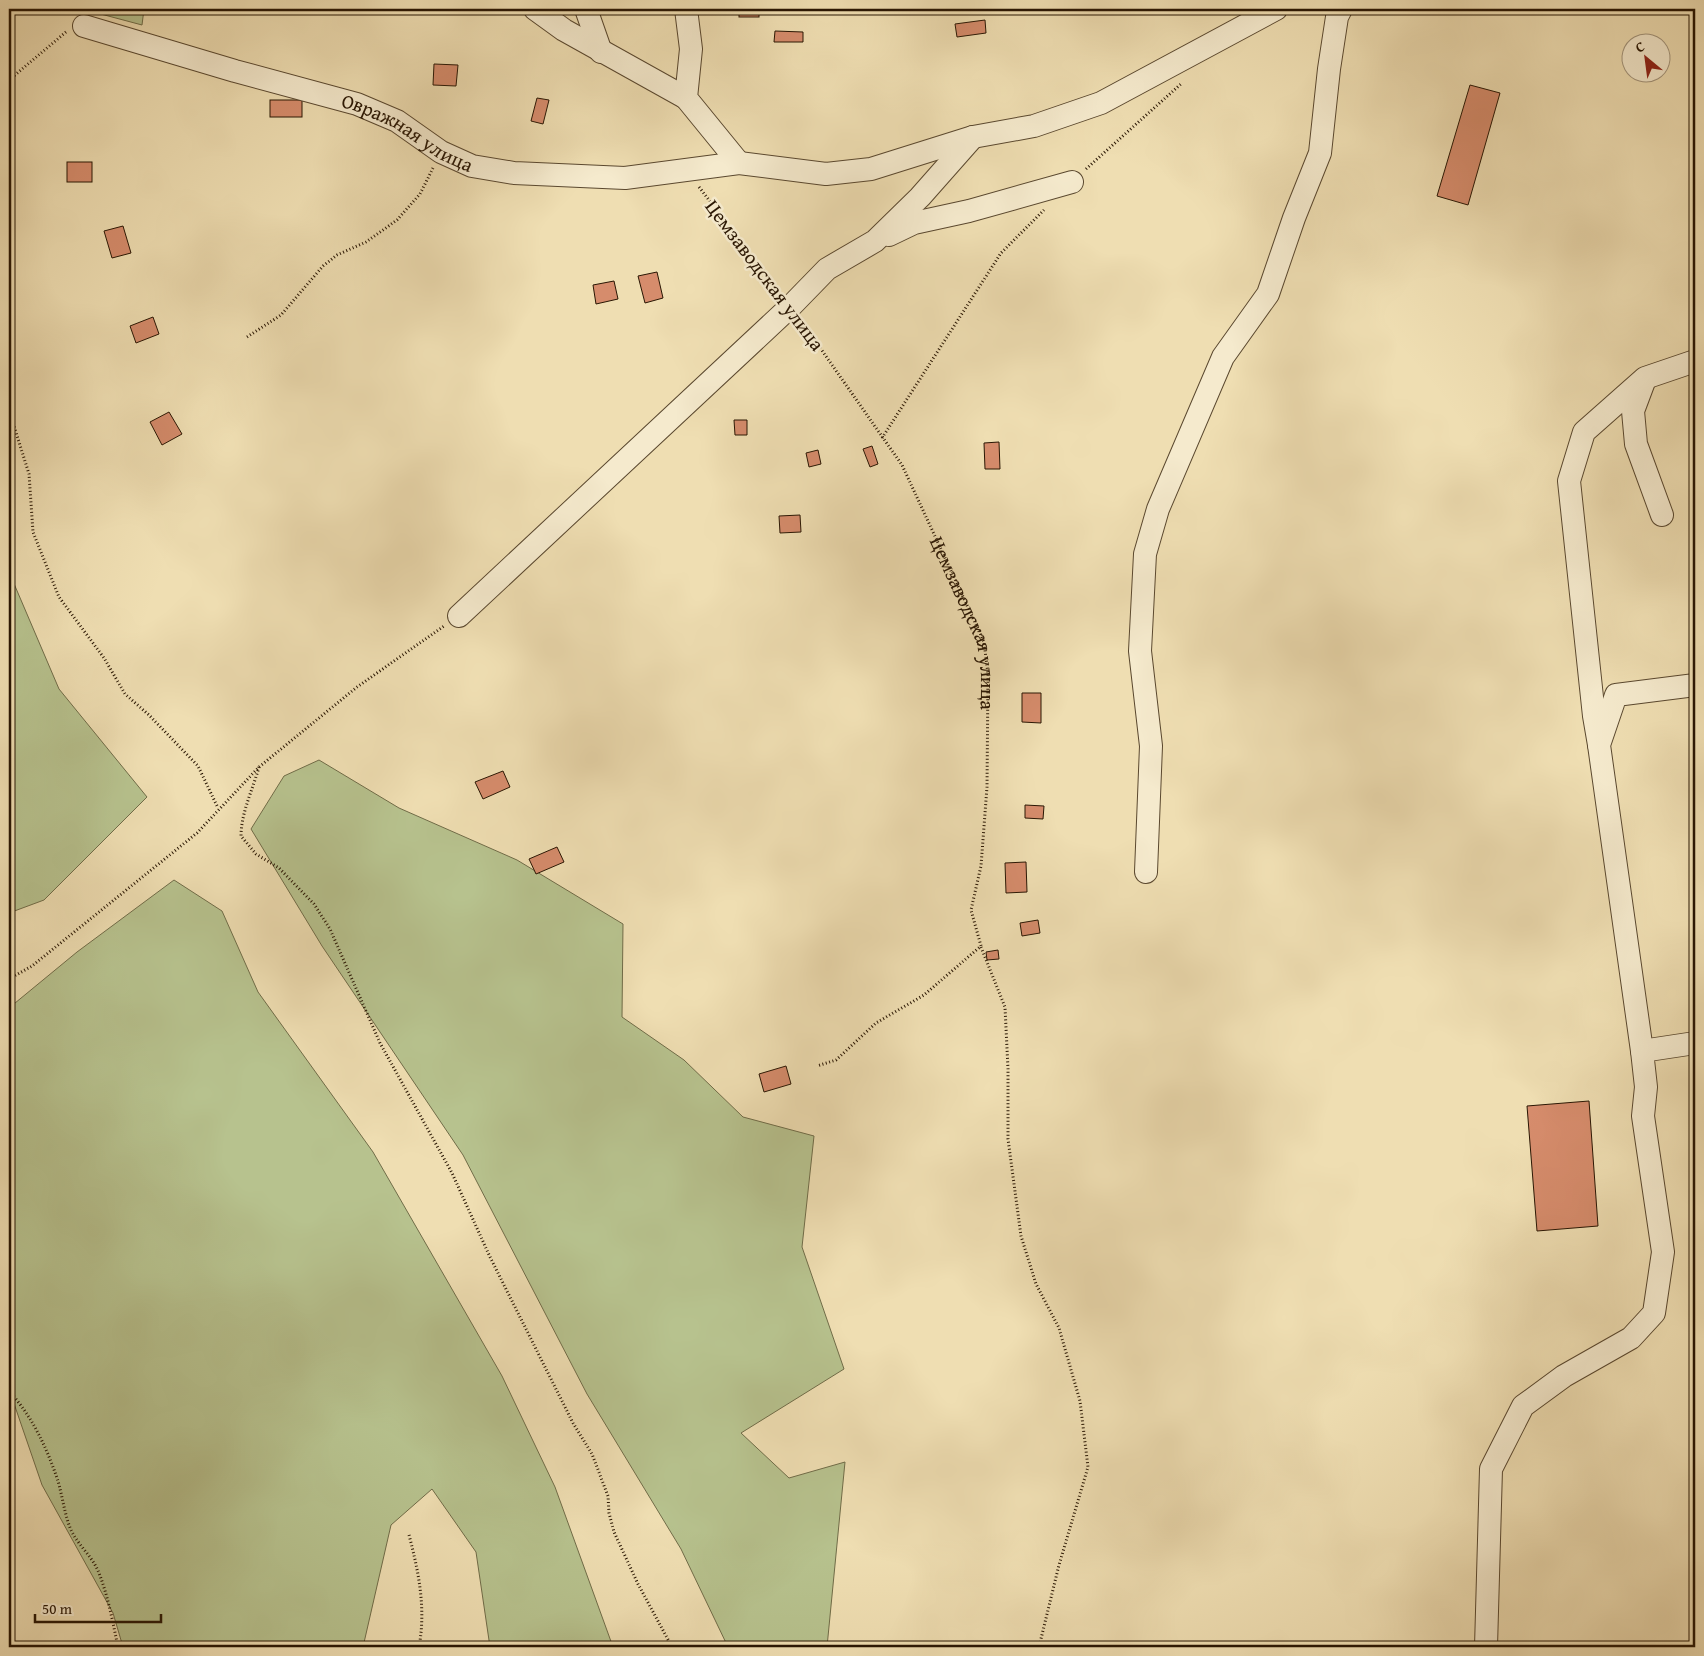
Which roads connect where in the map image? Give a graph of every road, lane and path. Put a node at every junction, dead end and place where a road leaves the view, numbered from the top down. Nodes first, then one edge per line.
1 (535, 9) edge
2 (586, 9) edge
3 (686, 9) edge
4 (1276, 9) edge
5 (1341, 9) edge
6 (84, 26) joint
7 (601, 52) junction
8 (9, 80) edge
9 (1183, 82) dead end
10 (686, 98) junction
11 (972, 138) junction
12 (442, 152) junction
13 (739, 163) junction
14 (686, 170) junction
15 (1072, 182) joint
16 (1046, 208) dead end
17 (876, 241) junction
18 (791, 306) junction
19 (247, 337) dead end
20 (1695, 361) edge
21 (1645, 378) junction
22 (9, 410) edge
23 (882, 438) junction
24 (1662, 515) dead end
25 (459, 616) joint
26 (1695, 685) edge
27 (1599, 745) junction
28 (259, 767) junction
29 (218, 808) junction
30 (1146, 872) dead end
31 (981, 946) junction
32 (9, 979) edge
33 (1695, 1043) edge
34 (1642, 1051) junction
35 (817, 1066) dead end
36 (9, 1391) edge
37 (409, 1535) dead end
38 (118, 1647) edge
39 (419, 1647) edge
40 (672, 1647) edge
41 (1039, 1647) edge
42 (1486, 1647) edge

1 - 7 street
2 - 7 street
3 - 10 street
4 - 11 street, Овражная улица
5 - 30 street
6 - 8 path
6 - 12 street, Овражная улица
7 - 10 street
9 - 15 path
10 - 13 street
11 - 13 street, Овражная улица
11 - 17 street
12 - 14 street, Овражная улица
12 - 19 path
13 - 14 street, Овражная улица
14 - 18 path, Цемзаводская улица
15 - 17 street
16 - 23 path
17 - 18 street
18 - 23 path, Цемзаводская улица
18 - 25 street
20 - 21 street
21 - 24 street
21 - 27 street
22 - 29 path
23 - 31 path, Цемзаводская улица
25 - 28 path
26 - 27 street
27 - 34 street
28 - 29 path
28 - 40 path
29 - 32 path
31 - 35 path
31 - 41 path, Цемзаводская улица
33 - 34 street
34 - 42 street
36 - 38 path
37 - 39 path

